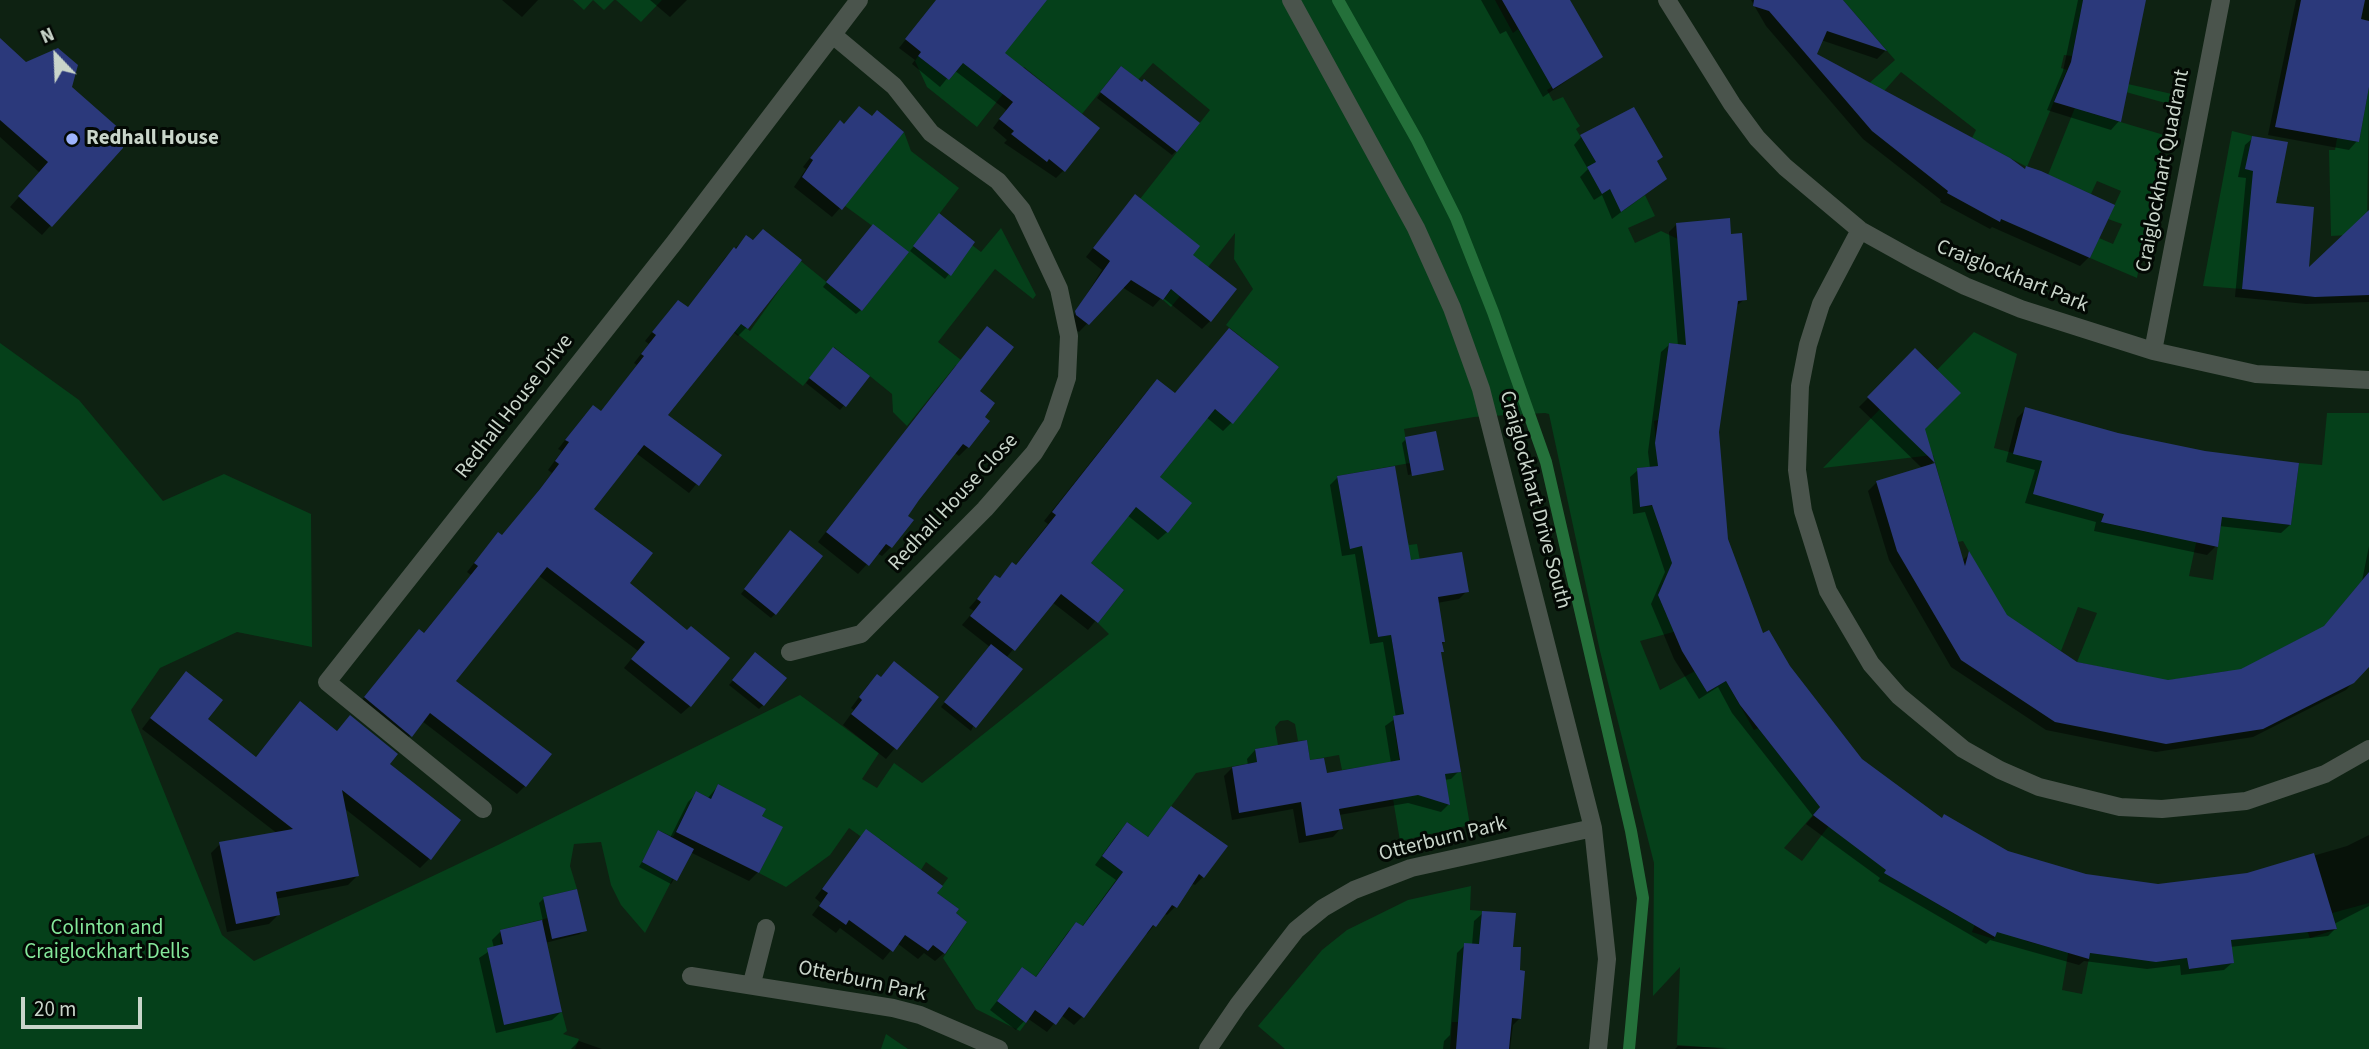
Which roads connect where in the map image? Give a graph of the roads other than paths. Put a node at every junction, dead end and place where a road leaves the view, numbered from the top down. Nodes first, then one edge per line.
1 (859, 0) edge
2 (1292, 0) edge
3 (1668, 0) edge
4 (2221, 0) edge
5 (833, 35) junction
6 (1860, 230) junction
7 (2153, 351) junction
8 (2369, 380) edge
9 (790, 652) dead end
10 (2369, 749) edge
11 (483, 809) dead end
12 (1594, 828) junction
13 (766, 928) dead end
14 (691, 976) dead end
15 (751, 984) junction
16 (999, 1049) edge
17 (1208, 1049) edge
18 (1598, 1049) edge

1 - 5 street, Redhall House Drive
2 - 12 street, Craiglockhart Drive South
3 - 6 street, Craiglockhart Park
4 - 7 street, Craiglockhart Quadrant
5 - 9 street, Redhall House Close
5 - 11 street, Redhall House Drive
6 - 7 street, Craiglockhart Park
6 - 10 street
7 - 8 street, Craiglockhart Park
12 - 17 street, Otterburn Park
12 - 18 street, Craiglockhart Drive South
13 - 15 street
14 - 15 street, Otterburn Park
15 - 16 street, Otterburn Park

